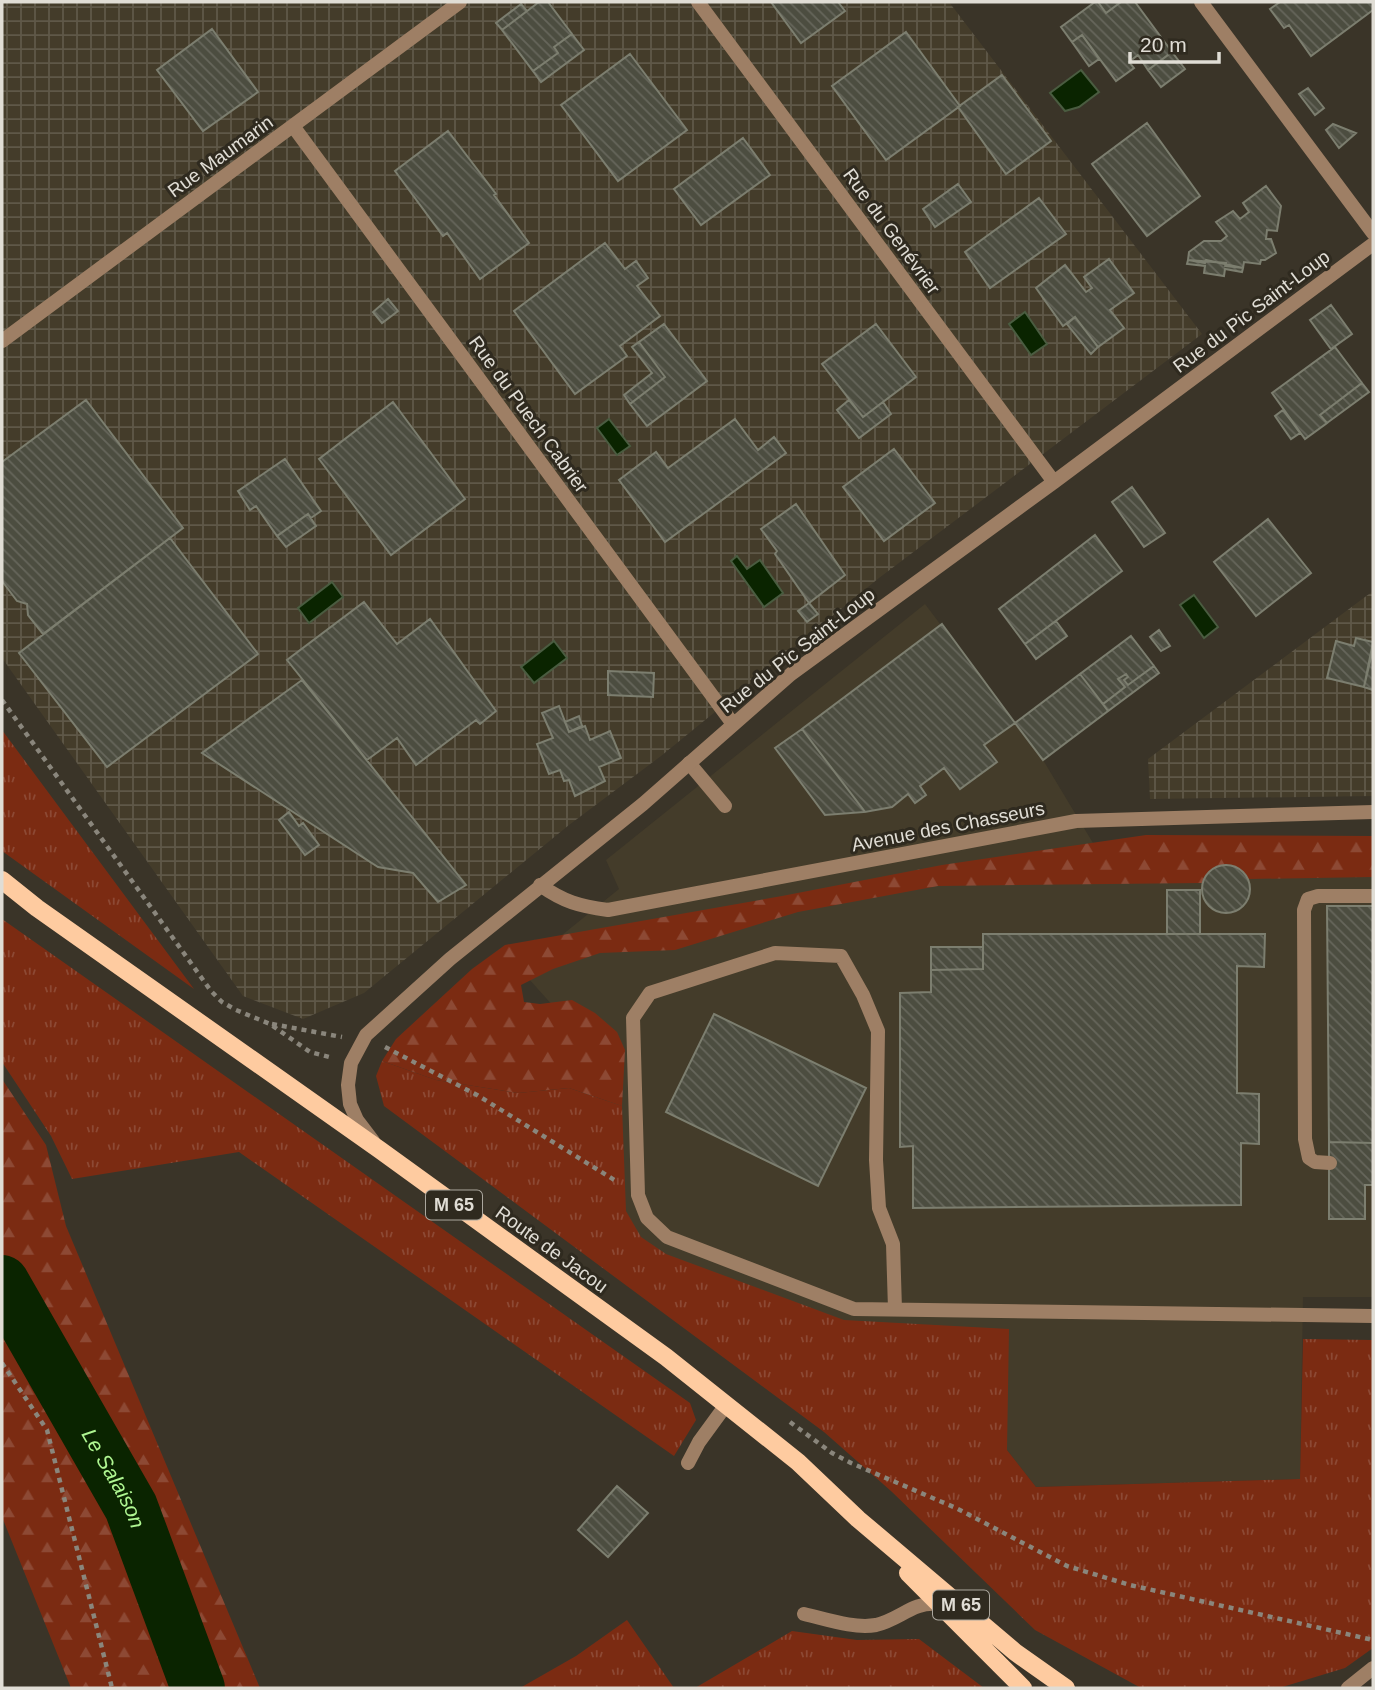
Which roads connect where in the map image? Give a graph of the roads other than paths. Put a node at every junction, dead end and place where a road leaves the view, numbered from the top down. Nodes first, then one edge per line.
1 (460, 2) edge
2 (698, 2) edge
3 (1201, 2) edge
4 (293, 126) junction
5 (1373, 233) edge
6 (1373, 244) edge
7 (2, 341) edge
8 (1054, 482) junction
9 (733, 724) junction
10 (689, 763) junction
11 (725, 806) dead end
12 (1373, 812) edge
13 (2, 880) edge
14 (540, 885) junction
15 (2, 891) edge
16 (1373, 896) edge
17 (37, 908) junction
18 (380, 1150) junction
19 (1329, 1163) dead end
20 (895, 1309) junction
21 (1373, 1316) edge
22 (726, 1405) junction
23 (688, 1463) dead end
24 (858, 1519) junction
25 (937, 1604) junction
26 (804, 1614) dead end
27 (1373, 1668) edge
28 (1023, 1688) edge
29 (1066, 1688) edge
30 (1348, 1688) edge

1 - 4 street, Rue Maumarin
2 - 8 street, Rue du Genévrier
3 - 5 street
4 - 7 street, Rue Maumarin
4 - 9 street, Rue du Puech Cabrier
6 - 8 street, Rue du Pic Saint-Loup
8 - 9 street, Rue du Pic Saint-Loup
9 - 10 street, Rue du Pic Saint-Loup
10 - 11 street
10 - 14 street, Rue du Pic Saint-Loup
12 - 14 street, Avenue des Chasseurs
13 - 17 main road, Route de Jacou / M 65
14 - 18 street, Rue du Pic Saint-Loup
15 - 17 main road, Route de Jacou / M 65
16 - 19 street
17 - 18 main road, Route de Jacou / M 65
18 - 22 main road, Route de Jacou / M 65
20 - 20 street
20 - 21 street
22 - 23 street
22 - 24 main road, Route de Jacou / M 65
24 - 25 main road, Route de Jacou / M 65
24 - 29 main road, Route de Jacou / M 65
25 - 26 street
25 - 28 main road, Route de Jacou / M 65
27 - 30 street

